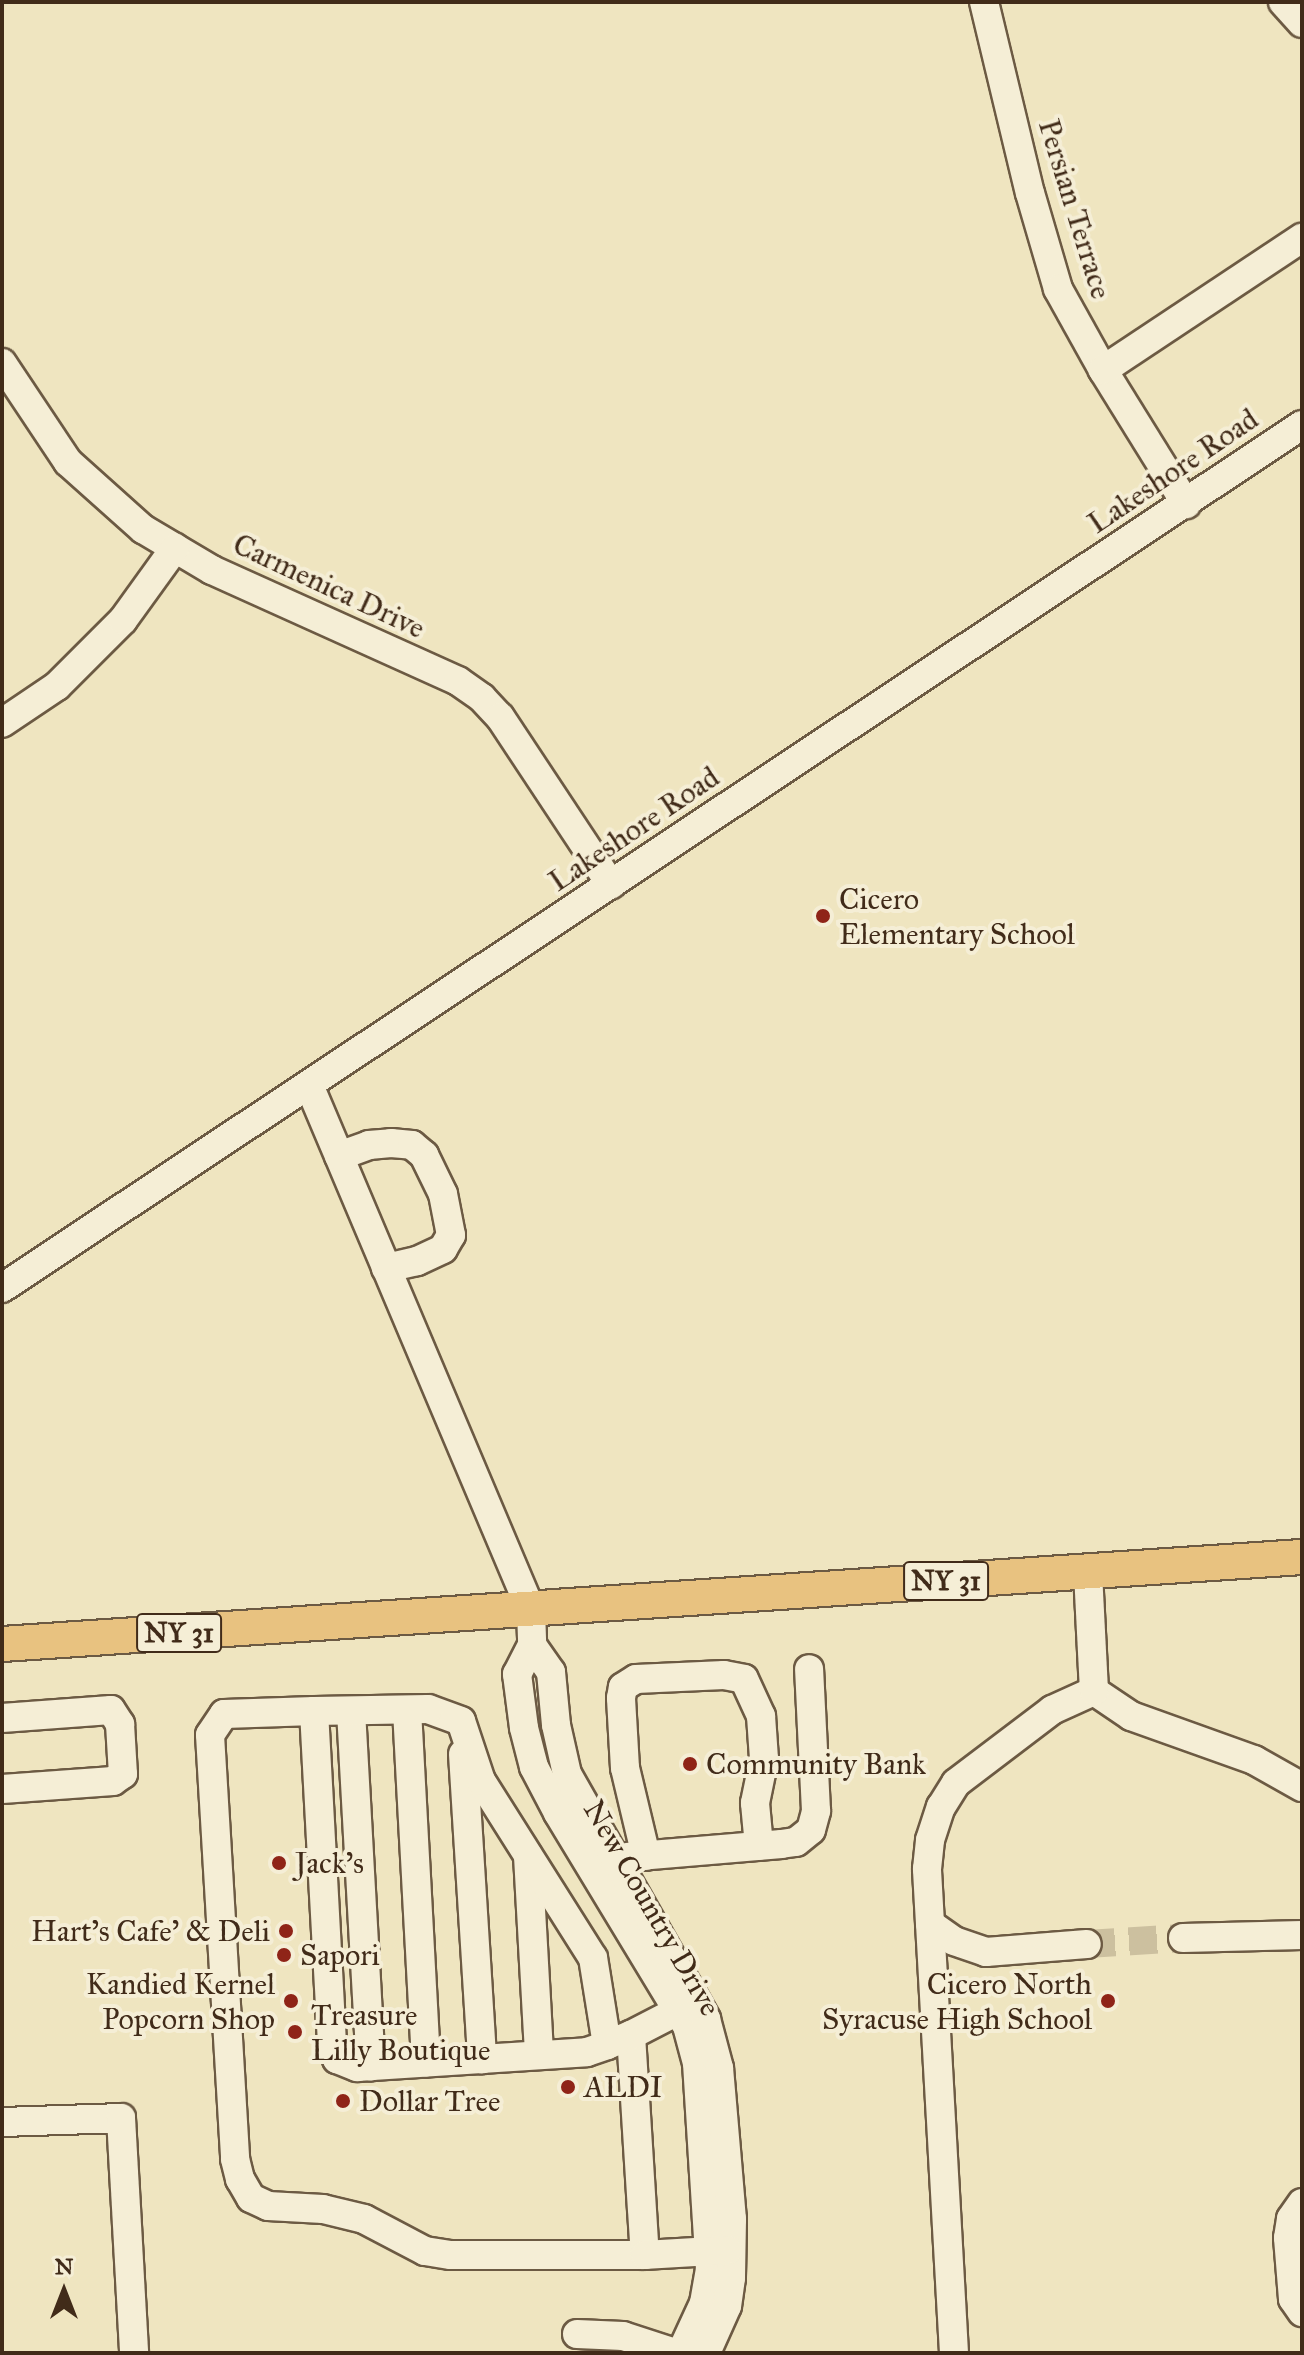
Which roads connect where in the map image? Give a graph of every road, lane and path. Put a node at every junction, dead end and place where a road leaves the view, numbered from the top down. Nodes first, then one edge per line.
1 (984, 2) edge
2 (1283, 2) edge
3 (1302, 23) edge
4 (1302, 238) edge
5 (2, 363) edge
6 (1103, 370) junction
7 (1302, 425) edge
8 (1186, 504) junction
9 (175, 548) junction
10 (2, 723) edge
11 (611, 885) junction
12 (309, 1085) junction
13 (339, 1156) junction
14 (386, 1268) junction
15 (2, 1288) edge
16 (1302, 1557) edge
17 (1088, 1572) junction
18 (531, 1610) junction
19 (2, 1644) edge
20 (809, 1669) dead end
21 (1094, 1691) junction
22 (407, 1710) junction
23 (314, 1711) junction
24 (351, 1711) junction
25 (2, 1718) edge
26 (461, 1721) junction
27 (1302, 1787) edge
28 (2, 1789) edge
29 (759, 1846) junction
30 (527, 1852) junction
31 (646, 1856) junction
32 (603, 1863) junction
33 (930, 1924) junction
34 (1302, 1935) edge
35 (1183, 1938) tunnel mouth
36 (1087, 1944) tunnel mouth
37 (688, 2006) junction
38 (619, 2040) junction
39 (539, 2055) junction
40 (482, 2059) junction
41 (426, 2062) junction
42 (371, 2066) junction
43 (2, 2122) edge
44 (1302, 2203) edge
45 (720, 2251) junction
46 (645, 2255) junction
47 (1302, 2312) edge
48 (577, 2334) dead end
49 (134, 2353) edge
50 (675, 2353) edge
51 (681, 2353) edge
52 (706, 2353) edge
53 (954, 2353) edge

1 - 6 street, Persian Terrace
2 - 3 street
4 - 6 street
5 - 9 street, Carmenica Drive
6 - 8 street, Persian Terrace
7 - 8 street, Lakeshore Road
8 - 11 street, Lakeshore Road
9 - 10 street
9 - 11 street, Carmenica Drive
11 - 12 street, Lakeshore Road
12 - 13 street
12 - 15 street, Lakeshore Road
13 - 14 street
13 - 14 street
14 - 18 street
16 - 17 main road, NY 31
17 - 18 main road, NY 31
17 - 21 street
18 - 19 main road, NY 31
18 - 32 street, New Country Drive
20 - 29 street
21 - 27 street
21 - 33 street
22 - 24 street
22 - 26 street
22 - 41 street
23 - 24 street
23 - 42 street
23 - 46 street
24 - 42 street
25 - 28 street
26 - 30 street
26 - 40 street
29 - 31 street
29 - 31 street
30 - 38 street
30 - 39 street
31 - 32 street
32 - 37 street, New Country Drive
33 - 36 street
33 - 53 street
34 - 35 street
37 - 38 street
37 - 45 street, New Country Drive
38 - 39 street
38 - 46 street
39 - 40 street
40 - 41 street
41 - 42 street
43 - 49 street
44 - 47 street
45 - 46 street
45 - 51 street, New Country Drive
45 - 52 street, New Country Drive
48 - 50 street

